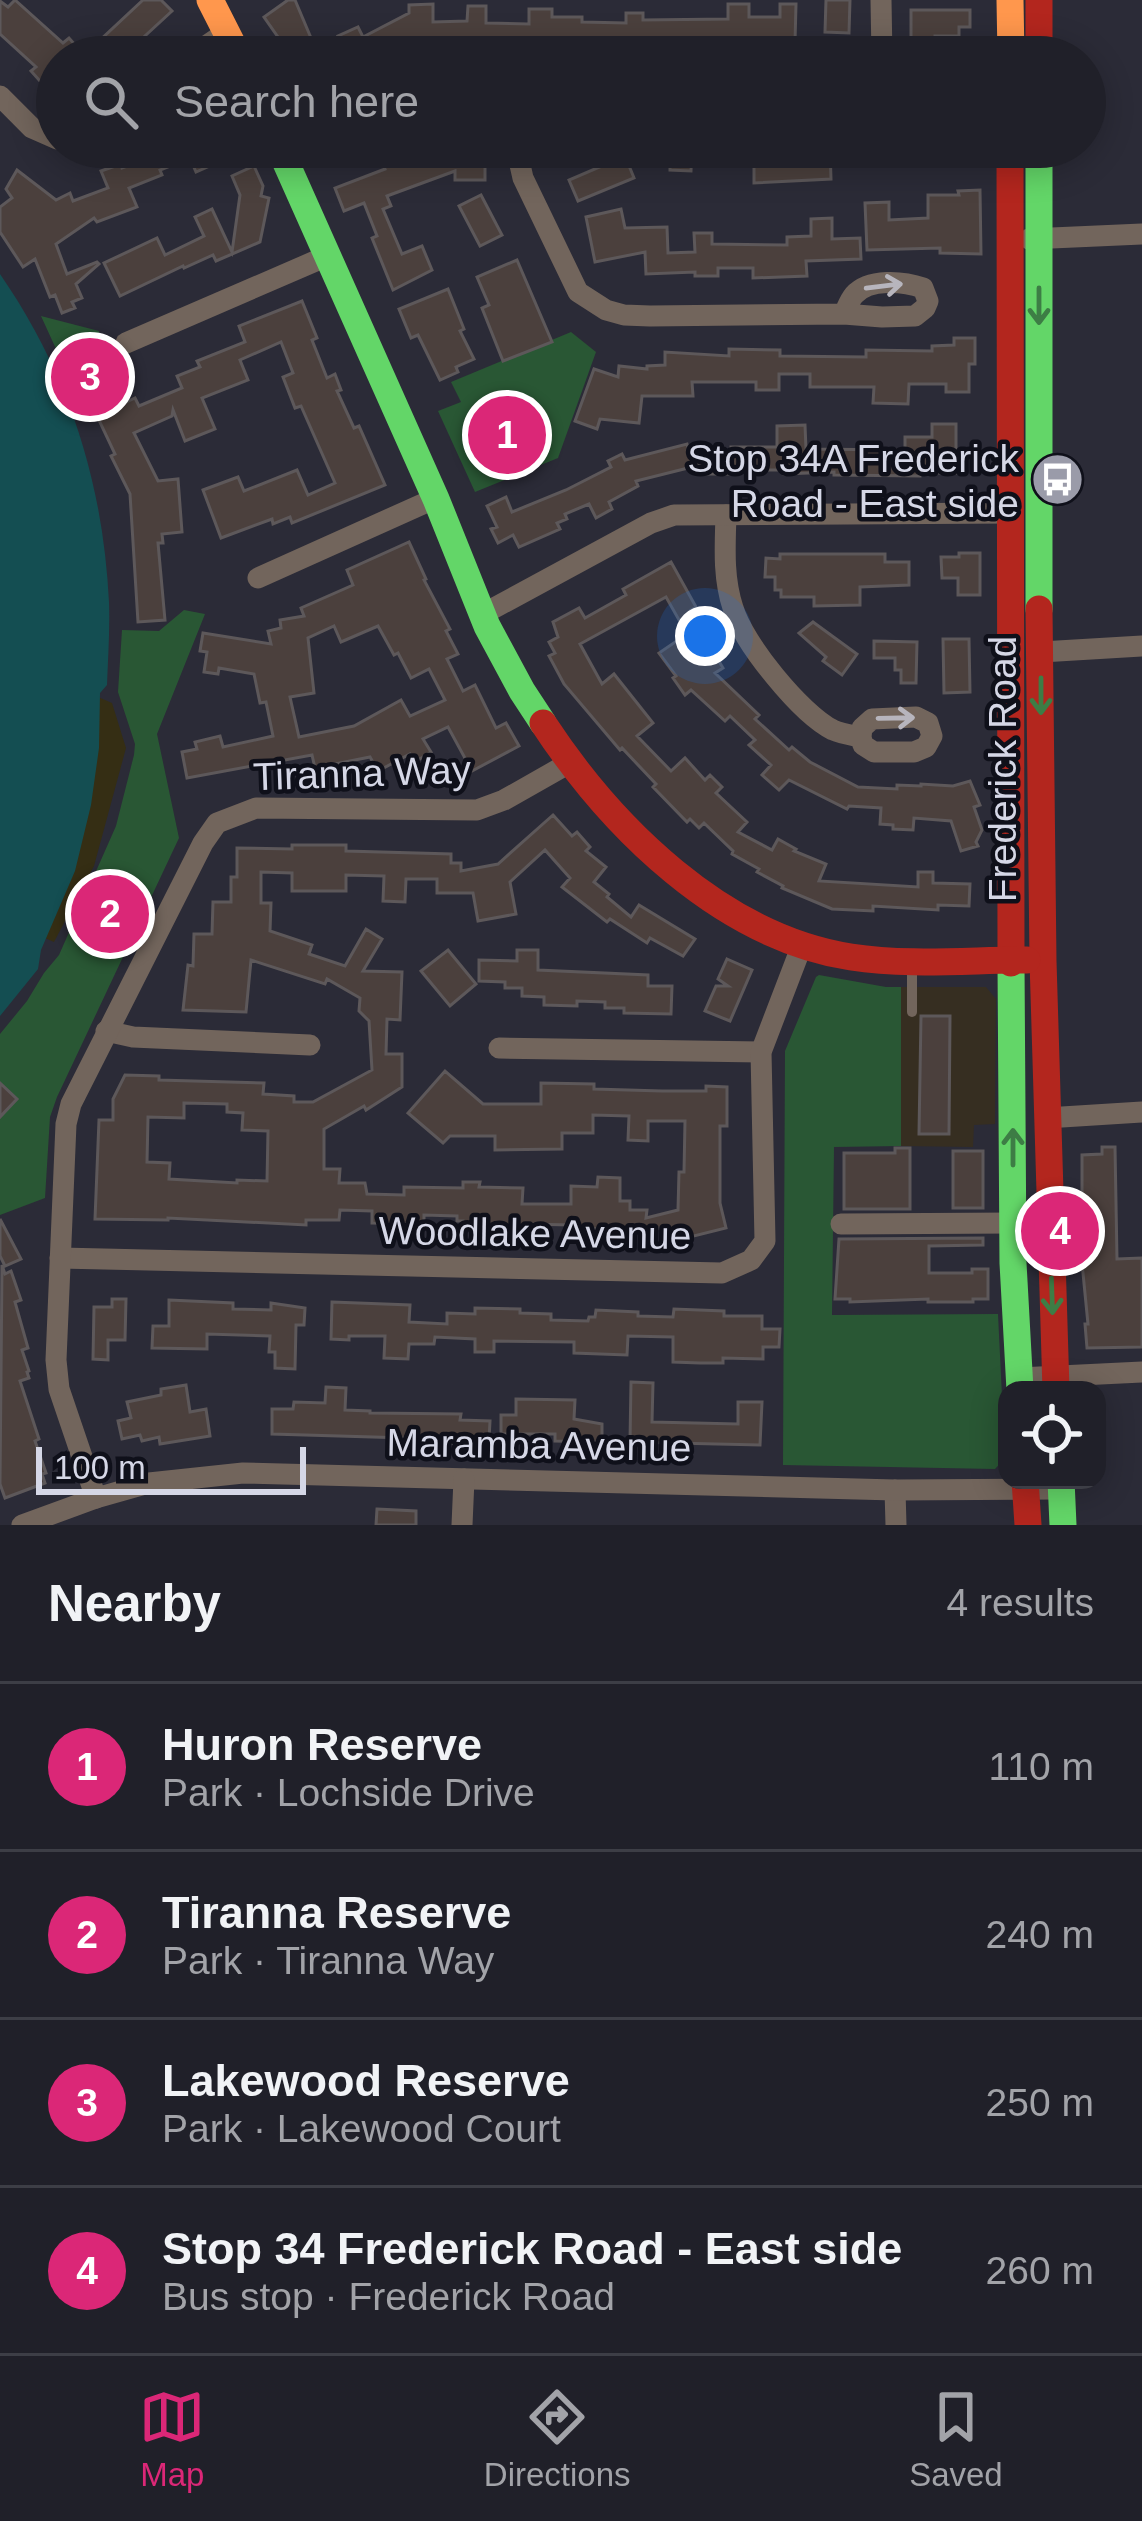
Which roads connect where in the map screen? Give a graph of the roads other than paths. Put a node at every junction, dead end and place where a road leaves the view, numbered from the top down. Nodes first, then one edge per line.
1 (210, 0) edge
2 (881, 0) edge
3 (1010, 0) edge
4 (1039, 0) edge
5 (230, 36) edge
6 (882, 36) edge
7 (1011, 36) edge
8 (1039, 36) edge
9 (0, 96) edge
10 (36, 130) edge
11 (294, 168) edge
12 (521, 168) edge
13 (1010, 168) edge
14 (1039, 168) edge
15 (1142, 234) edge
16 (1010, 238) junction
17 (1040, 240) junction
18 (327, 256) junction
19 (844, 314) dead end
20 (127, 343) dead end
21 (436, 498) junction
22 (1012, 513) junction
23 (726, 515) junction
24 (258, 578) dead end
25 (483, 614) junction
26 (1142, 646) edge
27 (1041, 652) junction
28 (861, 736) dead end
29 (571, 762) junction
30 (802, 945) junction
31 (1011, 960) junction
32 (1043, 961) junction
33 (912, 962) junction
34 (912, 1012) dead end
35 (106, 1031) junction
36 (310, 1045) dead end
37 (499, 1048) dead end
38 (761, 1052) junction
39 (1142, 1112) edge
40 (1046, 1118) junction
41 (1013, 1223) junction
42 (841, 1224) dead end
43 (60, 1258) junction
44 (1142, 1372) edge
45 (1020, 1381) edge
46 (1056, 1381) edge
47 (1072, 1381) edge
48 (464, 1479) junction
49 (998, 1486) edge
50 (1026, 1489) edge
51 (1061, 1489) edge
52 (895, 1490) junction
53 (95, 1498) junction
54 (22, 1525) edge
55 (462, 1525) edge
56 (896, 1525) edge
57 (1028, 1525) edge
58 (1063, 1525) edge

1 - 5 main road
2 - 6 street
3 - 7 main road
4 - 8 main road
9 - 10 street
11 - 18 main road
12 - 19 street
13 - 16 main road, Frederick Road
14 - 17 main road, Frederick Road
15 - 17 street
16 - 17 street
16 - 22 main road, Frederick Road
17 -> 27 main road, Frederick Road
18 - 20 street
18 - 21 main road
21 - 24 street
21 - 25 main road
22 - 23 street
22 - 31 main road, Frederick Road
23 - 25 street
23 - 28 street
25 - 29 main road
26 - 27 street
27 -> 32 main road, Frederick Road
29 - 30 main road
29 - 35 street, Tiranna Way
30 - 33 main road
30 - 38 street, Woodlake Avenue
31 - 32 main road
31 - 33 main road
41 -> 31 main road, Frederick Road
32 - 40 main road, Frederick Road
33 - 34 lane
35 - 36 street
35 - 43 street, Tiranna Way
37 - 38 street
38 - 43 street, Woodlake Avenue
39 - 40 street
40 -> 46 main road, Frederick Road
41 - 42 street
41 - 45 main road, Frederick Road
43 - 53 street, Tiranna Way
44 - 47 street
48 - 52 street, Maramba Avenue
48 - 53 street, Maramba Avenue
48 - 55 street
49 - 52 street, Maramba Avenue
50 - 57 main road
51 - 58 main road
52 - 56 street
53 - 54 street, Maramba Avenue

